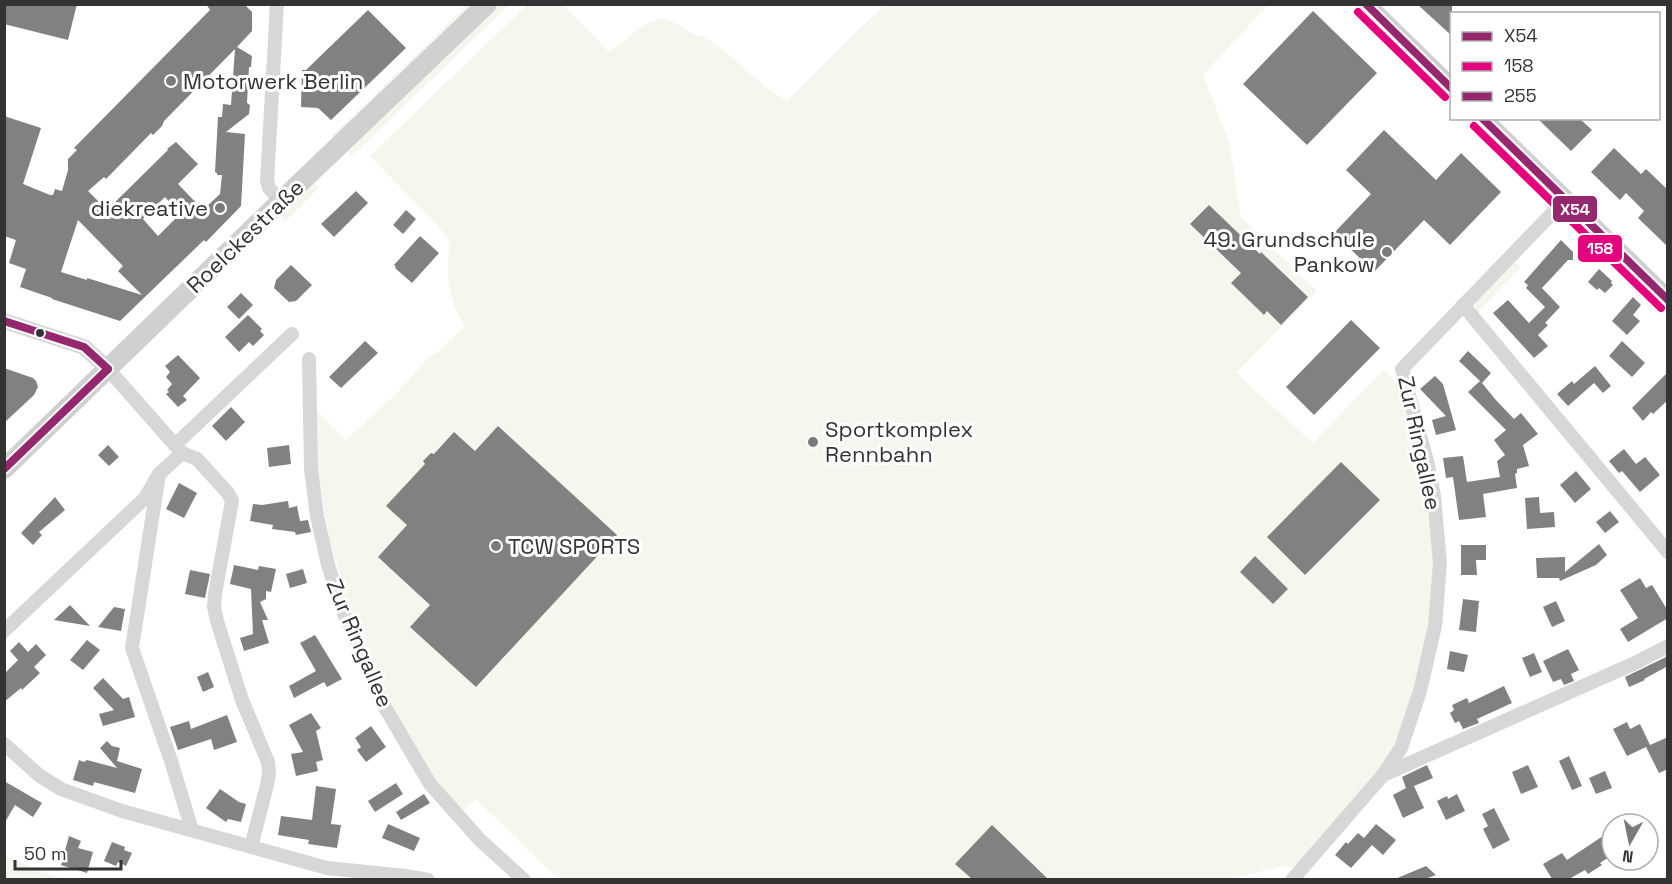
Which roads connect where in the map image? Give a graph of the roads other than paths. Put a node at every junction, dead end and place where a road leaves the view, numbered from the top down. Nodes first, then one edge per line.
1 (277, 4) edge
2 (487, 4) edge
3 (1365, 4) edge
4 (1450, 87) edge
5 (1483, 120) edge
6 (1565, 200) junction
7 (281, 201) junction
8 (1668, 300) edge
9 (1463, 305) junction
10 (4, 321) edge
11 (291, 334) dead end
12 (309, 359) dead end
13 (108, 369) junction
14 (179, 449) junction
15 (4, 469) edge
16 (159, 474) junction
17 (1668, 552) edge
18 (4, 631) edge
19 (1668, 646) edge
20 (4, 744) edge
21 (1383, 775) junction
22 (192, 830) junction
23 (251, 847) junction
24 (428, 879) edge
25 (524, 879) edge
26 (1292, 879) edge

1 - 7 street
2 - 7 main road, Roelckestraße
3 - 4 main road
5 - 6 main road
6 - 8 main road
6 - 9 street, Zur Ringallee
7 - 13 main road, Roelckestraße
9 - 17 street
9 - 21 street, Zur Ringallee
10 - 13 street
11 - 14 street
12 - 25 street, Zur Ringallee
13 - 14 street
13 - 15 main road, Roelckestraße
14 - 16 street
14 - 23 street
16 - 18 street
16 - 22 street
19 - 21 street, Zur Ringallee
20 - 22 street
21 - 26 street, Zur Ringallee
22 - 23 street
23 - 24 street

